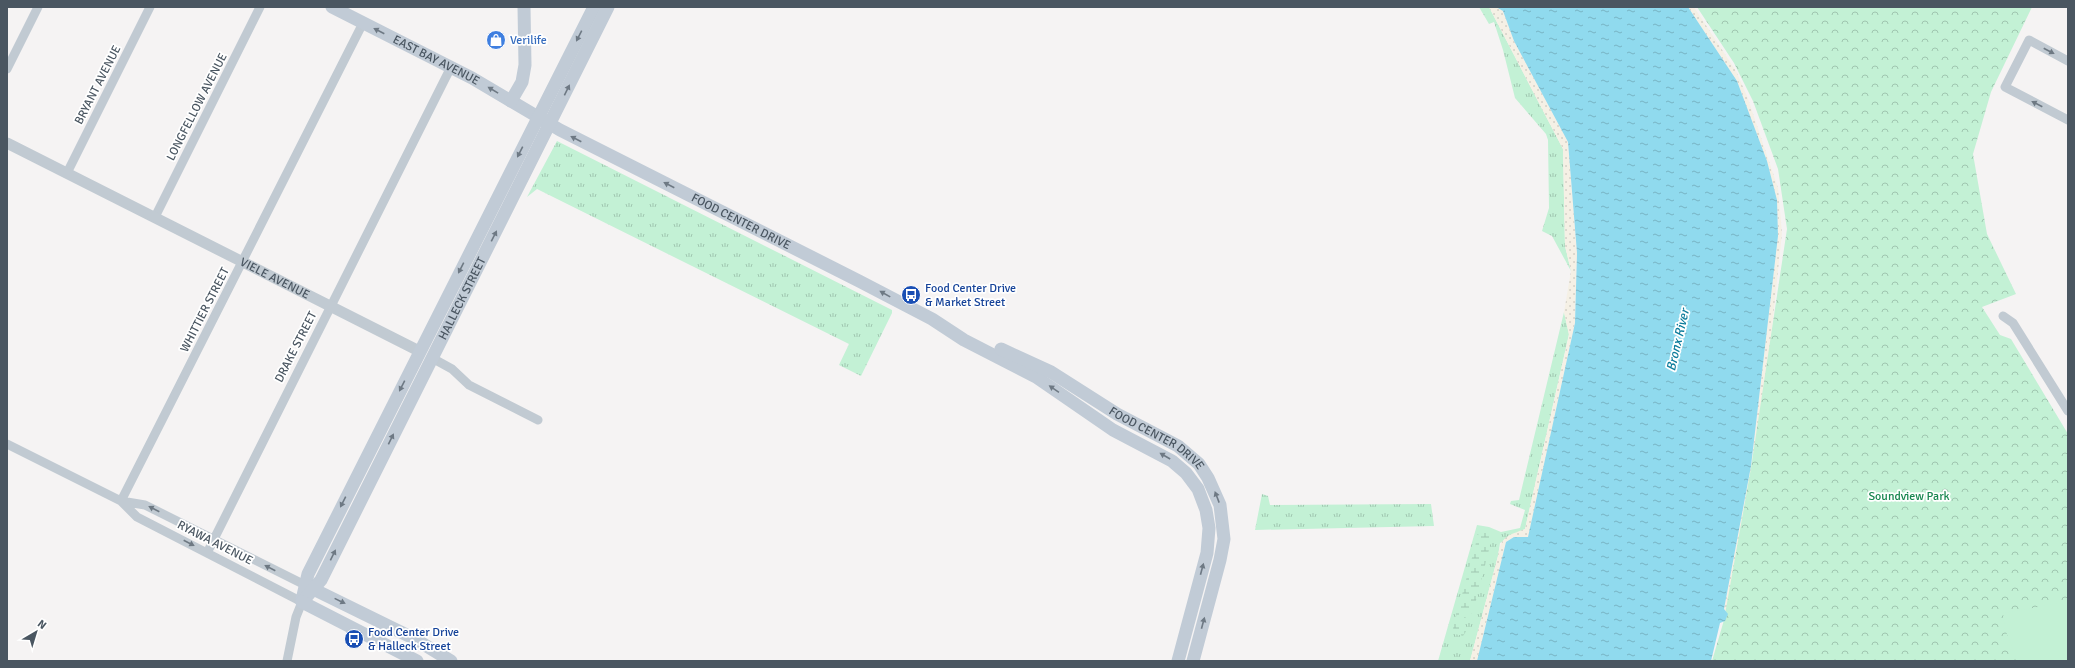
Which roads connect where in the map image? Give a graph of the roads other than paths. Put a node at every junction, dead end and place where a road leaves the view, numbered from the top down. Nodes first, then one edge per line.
1 (38, 7) edge
2 (150, 7) edge
3 (260, 7) edge
4 (332, 7) edge
5 (524, 7) edge
6 (594, 7) edge
7 (608, 7) edge
8 (363, 23) junction
9 (2068, 61) edge
10 (451, 67) junction
11 (7, 69) edge
12 (511, 101) junction
13 (538, 118) junction
14 (2068, 120) edge
15 (550, 125) junction
16 (7, 142) edge
17 (67, 173) junction
18 (155, 217) junction
19 (243, 261) junction
20 (330, 305) junction
21 (2003, 316) dead end
22 (932, 319) junction
23 (419, 351) junction
24 (432, 358) junction
25 (2068, 412) edge
26 (538, 420) dead end
27 (7, 444) edge
28 (122, 501) junction
29 (214, 540) junction
30 (207, 552) junction
31 (309, 586) junction
32 (1194, 599) junction
33 (302, 602) junction
34 (287, 661) edge
35 (417, 661) edge
36 (450, 661) edge
37 (1178, 661) edge
38 (1186, 661) edge
39 (1193, 661) edge

1 - 11 street
2 - 17 street, BRYANT AVENUE
3 - 18 street, LONGFELLOW AVENUE
4 - 8 main road, EAST BAY AVENUE
5 - 12 main road
6 -> 13 main road, HALLECK STREET
15 -> 7 main road, HALLECK STREET
10 -> 8 main road, EAST BAY AVENUE
8 - 19 street, WHITTIER STREET
14 -> 9 street
12 -> 10 main road, EAST BAY AVENUE
10 - 20 street, DRAKE STREET
12 - 13 main road, EAST BAY AVENUE
13 - 15 main road, FOOD CENTER DRIVE
13 -> 23 main road, HALLECK STREET
22 -> 15 main road, FOOD CENTER DRIVE
24 -> 15 main road, HALLECK STREET
16 - 17 street, VIELE AVENUE
17 - 18 street, VIELE AVENUE
18 - 19 street, VIELE AVENUE
19 - 20 street, VIELE AVENUE
19 - 28 street, WHITTIER STREET
20 - 23 street, VIELE AVENUE
20 - 29 street, DRAKE STREET
21 - 25 street
32 -> 22 main road, FOOD CENTER DRIVE
39 -> 22 main road, FOOD CENTER DRIVE
23 - 24 main road, VIELE AVENUE
23 -> 31 main road, HALLECK STREET
24 - 26 street, VIELE AVENUE
31 -> 24 main road, HALLECK STREET
27 - 28 street, RYAWA AVENUE
29 -> 28 street, RYAWA AVENUE
28 -> 30 street, RYAWA AVENUE
29 - 30 street, DRAKE STREET
31 -> 29 street, RYAWA AVENUE
30 - 33 street, RYAWA AVENUE
31 - 33 main road
31 -> 36 main road
32 - 37 main road, FOOD CENTER DRIVE
32 - 38 main road
33 - 34 street
33 - 35 main road

